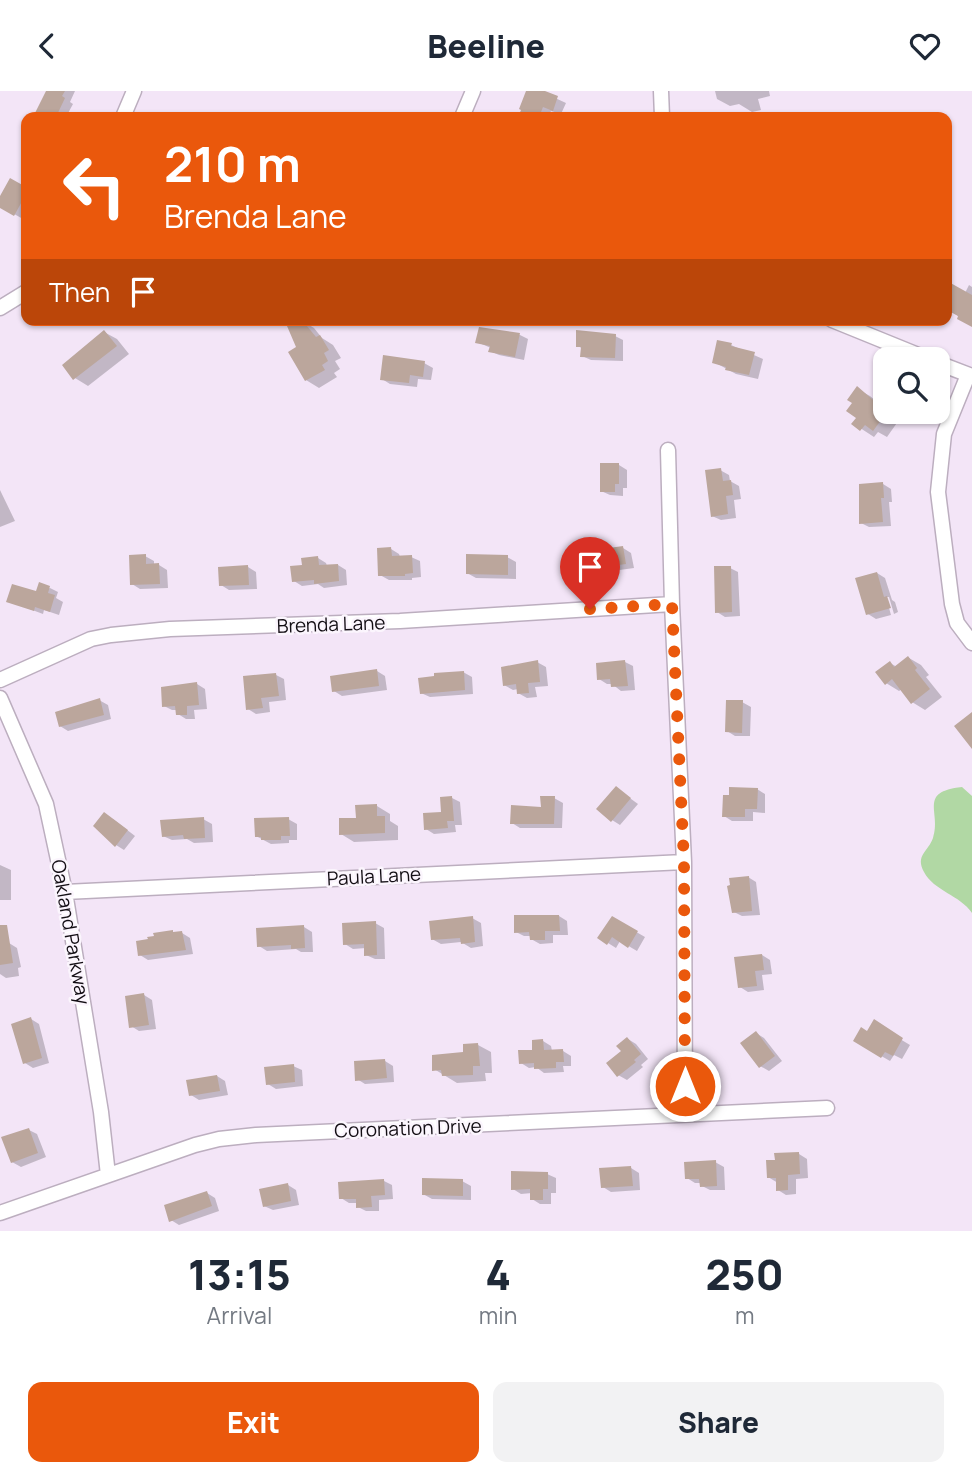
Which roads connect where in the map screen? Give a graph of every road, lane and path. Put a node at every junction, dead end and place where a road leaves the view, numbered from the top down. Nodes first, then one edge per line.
1 (134, 91) edge
2 (474, 91) edge
3 (662, 91) edge
4 (125, 112) edge
5 (464, 112) edge
6 (662, 112) edge
7 (21, 295) edge
8 (0, 308) edge
9 (847, 326) edge
10 (898, 347) edge
11 (950, 368) edge
12 (970, 376) edge
13 (668, 450) dead end
14 (672, 604) junction
15 (972, 643) edge
16 (0, 680) edge
17 (0, 698) edge
18 (684, 862) junction
19 (65, 892) junction
20 (827, 1108) dead end
21 (685, 1114) junction
22 (108, 1175) junction
23 (0, 1213) edge

1 - 4 street
2 - 5 street
3 - 6 street
7 - 8 street
9 - 10 street
11 - 12 street
12 - 15 street
13 - 14 street
14 - 16 street, Brenda Lane
14 - 18 street
17 - 19 street, Oakland Parkway
18 - 19 street, Paula Lane
18 - 21 street
19 - 22 street, Oakland Parkway
20 - 21 street, Coronation Drive
21 - 22 street, Coronation Drive
22 - 23 street, Coronation Drive

